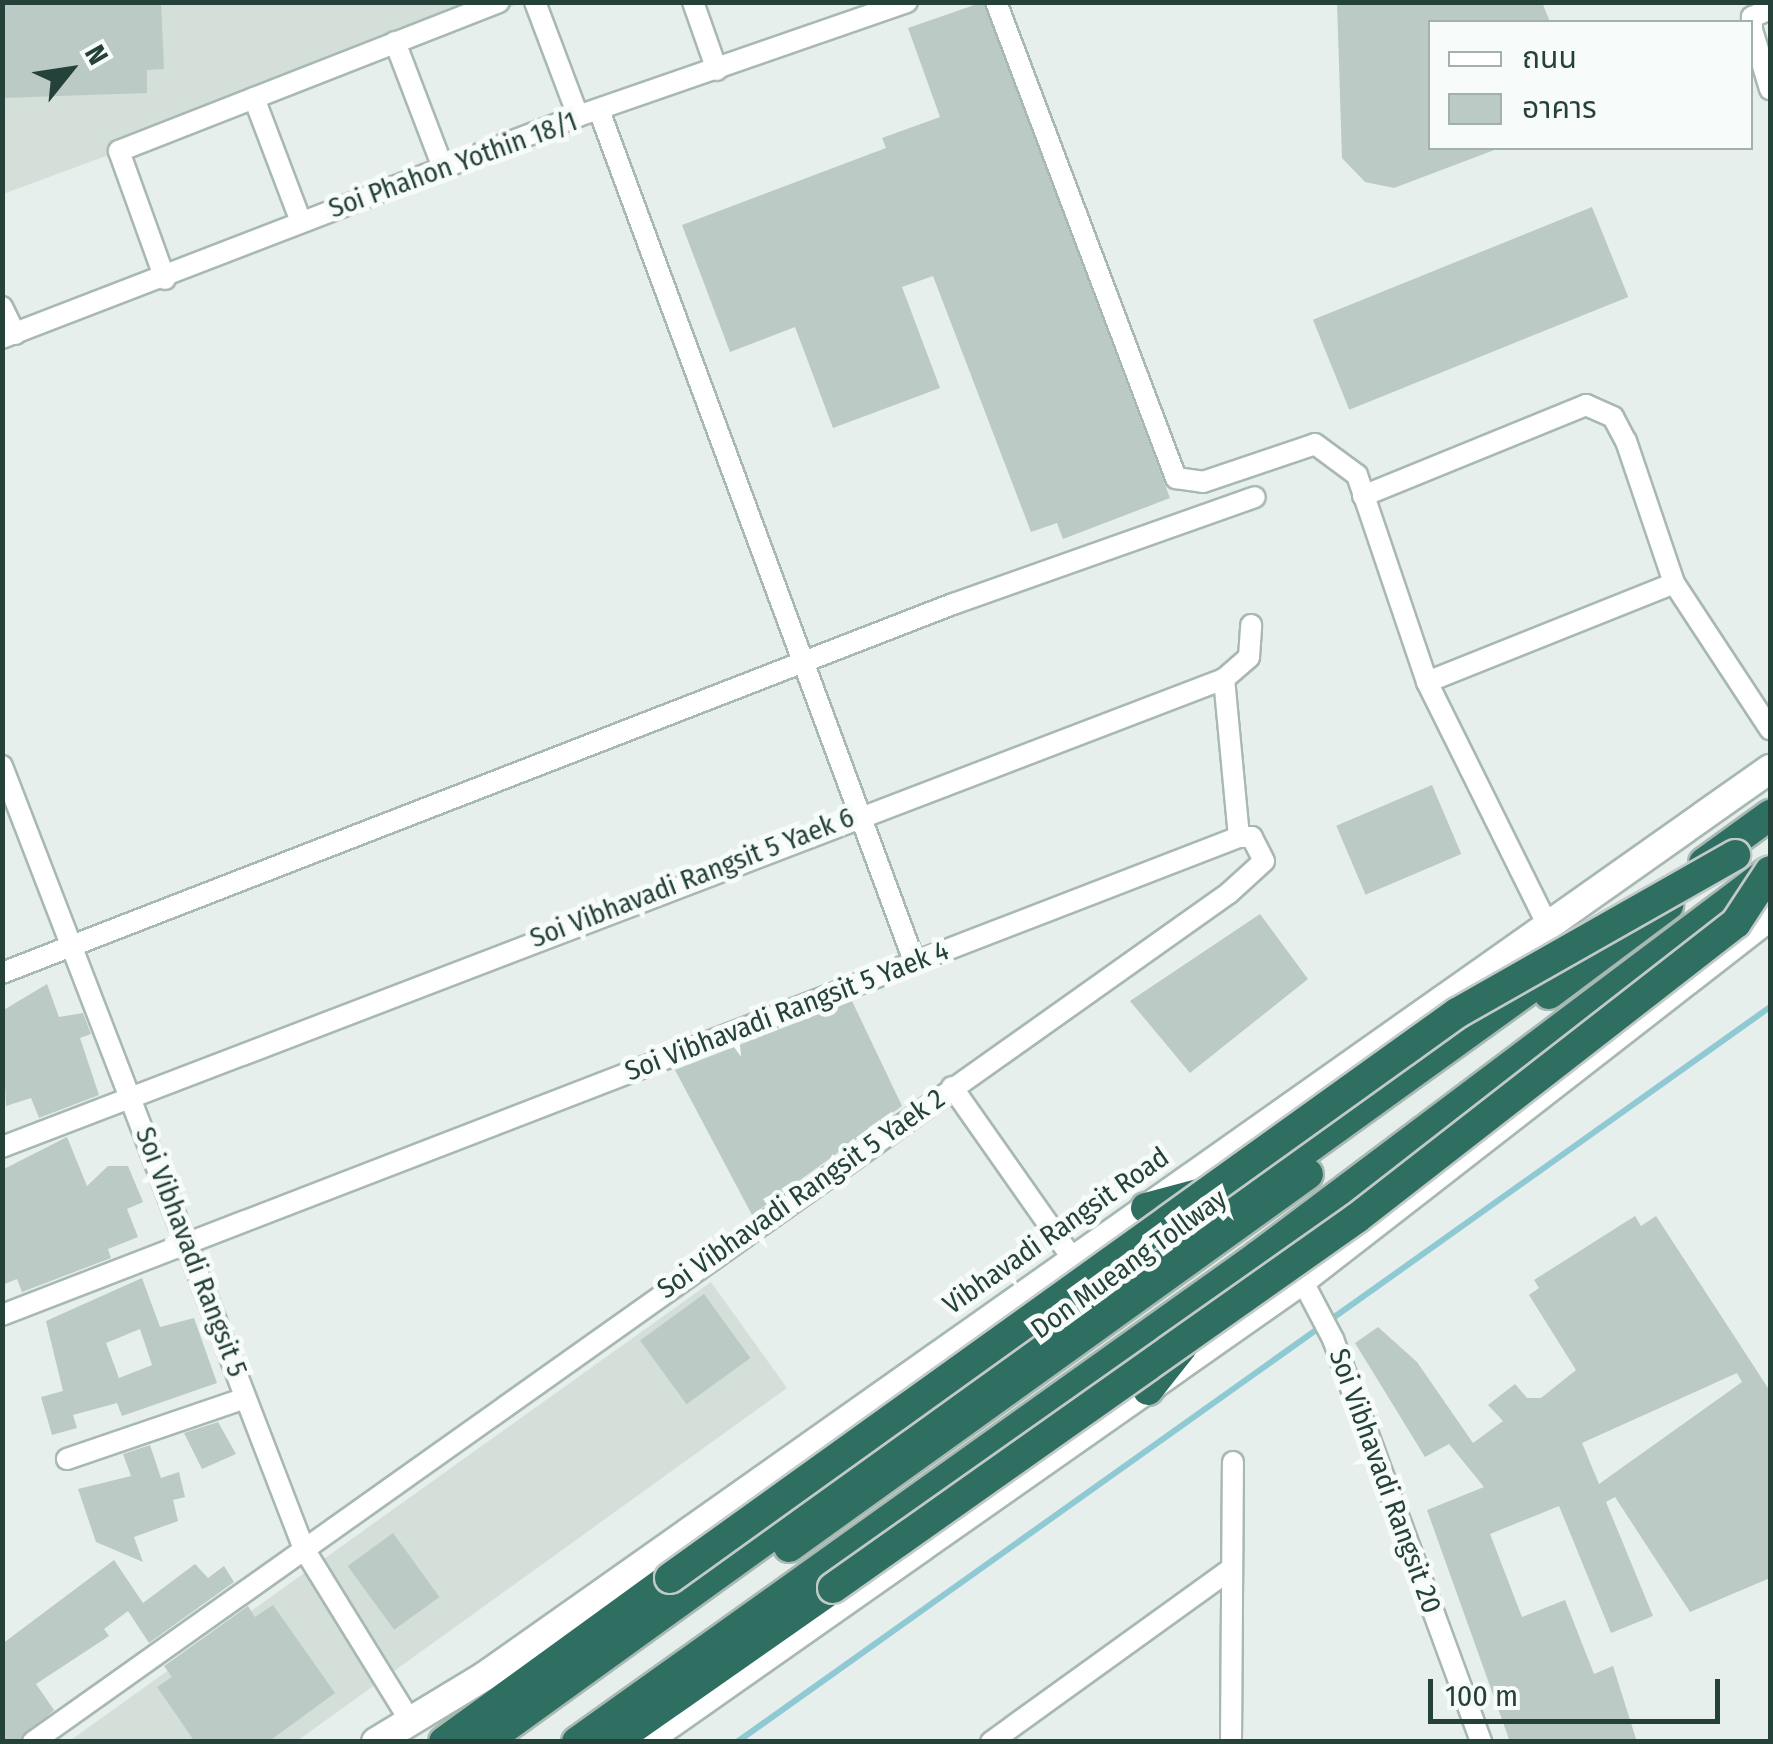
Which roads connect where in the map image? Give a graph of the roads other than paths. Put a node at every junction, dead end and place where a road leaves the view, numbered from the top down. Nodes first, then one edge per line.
1 (499, 2) edge
2 (535, 2) edge
3 (693, 2) edge
4 (907, 2) edge
5 (996, 2) edge
6 (1760, 10) edge
7 (848, 13) edge
8 (395, 42) junction
9 (717, 70) junction
10 (1770, 89) edge
11 (254, 98) junction
12 (600, 113) junction
13 (578, 116) junction
14 (442, 168) junction
15 (301, 222) junction
16 (165, 279) junction
17 (2, 307) edge
18 (8, 336) edge
19 (1363, 496) junction
20 (1256, 497) dead end
21 (1674, 582) junction
22 (1251, 625) dead end
23 (803, 662) junction
24 (1224, 678) junction
25 (1427, 682) junction
26 (1770, 729) edge
27 (2, 766) edge
28 (1770, 770) edge
29 (857, 814) junction
30 (1770, 815) edge
31 (1770, 830) edge
32 (1239, 837) junction
33 (1735, 855) junction
34 (1771, 872) edge
35 (1770, 916) edge
36 (1548, 926) junction
37 (72, 946) junction
38 (914, 962) junction
39 (2, 973) edge
40 (952, 1087) junction
41 (132, 1096) junction
42 (2, 1147) edge
43 (1272, 1175) junction
44 (1146, 1208) junction
45 (187, 1241) junction
46 (1072, 1258) junction
47 (1302, 1280) junction
48 (1231, 1286) junction
49 (2, 1315) edge
50 (1148, 1390) junction
51 (245, 1398) junction
52 (67, 1459) dead end
53 (1233, 1462) dead end
54 (304, 1549) junction
55 (1232, 1569) junction
56 (410, 1722) junction
57 (33, 1742) edge
58 (376, 1742) edge
59 (444, 1742) edge
60 (485, 1742) edge
61 (518, 1742) edge
62 (577, 1742) edge
63 (587, 1742) edge
64 (614, 1742) edge
65 (644, 1742) edge
66 (991, 1742) edge
67 (1231, 1742) edge
68 (1480, 1742) edge

1 - 8 street
2 - 13 street
3 - 9 street
4 - 7 street, Soi Phahon Yothin 18/1
5 - 19 street
6 - 10 street
7 - 9 street, Soi Phahon Yothin 18/1
8 - 11 street
8 - 14 street
9 - 12 street, Soi Phahon Yothin 18/1
11 - 15 street
11 - 16 street
12 - 13 street, Soi Phahon Yothin 18/1
12 - 23 street
13 - 14 street, Soi Phahon Yothin 18/1
14 - 15 street, Soi Phahon Yothin 18/1
15 - 16 street, Soi Phahon Yothin 18/1
16 - 18 street, Soi Phahon Yothin 18/1
17 - 18 street
19 - 21 street
19 - 25 street
20 - 23 street
21 - 25 street
21 - 26 street
22 - 24 street, Soi Vibhavadi Rangsit 5 Yaek 6
23 - 29 street
23 - 37 street
24 - 29 street, Soi Vibhavadi Rangsit 5 Yaek 6
24 - 32 street
25 - 36 street
27 - 37 street, Soi Vibhavadi Rangsit 5
28 - 36 main road, Vibhavadi Rangsit Road
29 - 38 street
29 - 41 street, Soi Vibhavadi Rangsit 5 Yaek 6
30 - 43 highway
31 - 33 highway, Don Mueang Tollway
32 - 38 street, Soi Vibhavadi Rangsit 5 Yaek 4
32 - 40 street, Soi Vibhavadi Rangsit 5 Yaek 2
33 - 59 highway, bridge
33 - 61 highway, Don Mueang Tollway, bridge
34 - 48 highway
34 - 62 highway
34 - 64 highway, bridge
35 - 47 main road
36 - 44 main road, Vibhavadi Rangsit Road
37 - 39 street
37 - 41 street, Soi Vibhavadi Rangsit 5
38 - 45 street, Soi Vibhavadi Rangsit 5 Yaek 4
40 - 46 street
40 - 54 street, Soi Vibhavadi Rangsit 5 Yaek 2
41 - 42 street, Soi Vibhavadi Rangsit 5 Yaek 6
41 - 45 street, Soi Vibhavadi Rangsit 5
43 - 44 highway
43 - 60 highway
44 - 46 main road, Vibhavadi Rangsit Road
45 - 49 street, Soi Vibhavadi Rangsit 5 Yaek 4
45 - 51 street, Soi Vibhavadi Rangsit 5
46 - 56 main road, Vibhavadi Rangsit Road
47 - 50 main road
47 - 68 street, Soi Vibhavadi Rangsit 20
48 - 50 highway
48 - 63 highway
50 - 65 main road
51 - 52 street
51 - 54 street, Soi Vibhavadi Rangsit 5
53 - 55 street
54 - 56 street, Soi Vibhavadi Rangsit 5
54 - 57 street, Soi Vibhavadi Rangsit 5 Yaek 2
55 - 66 street
55 - 67 street
56 - 58 main road, Vibhavadi Rangsit Road

